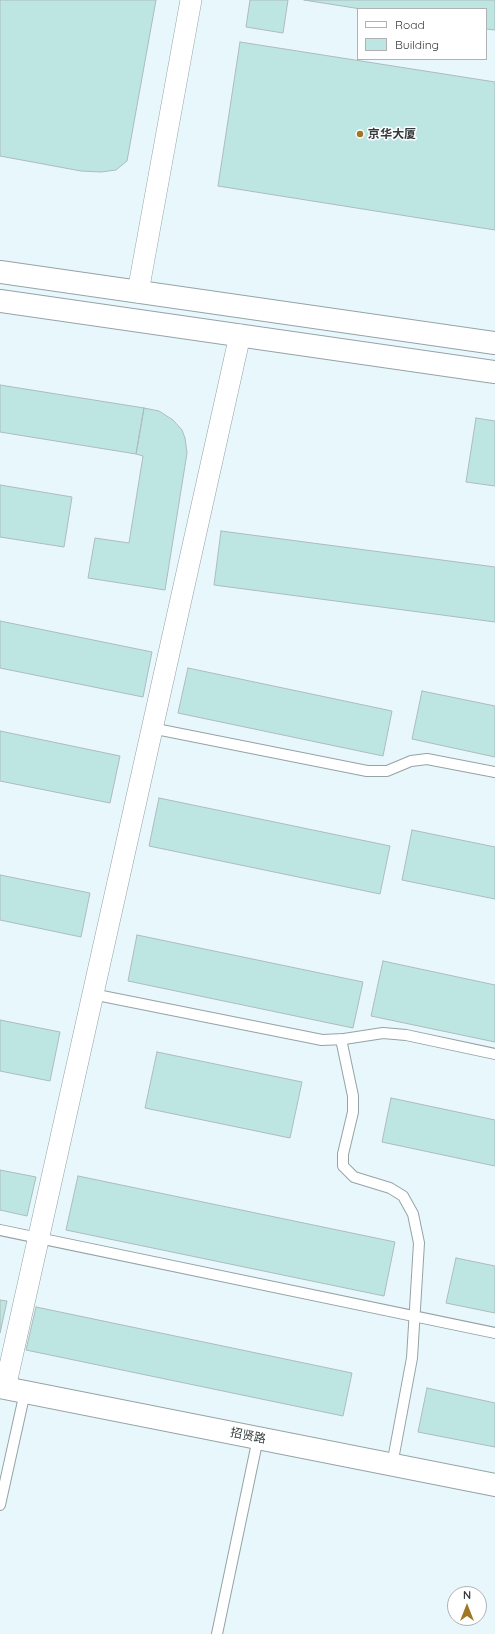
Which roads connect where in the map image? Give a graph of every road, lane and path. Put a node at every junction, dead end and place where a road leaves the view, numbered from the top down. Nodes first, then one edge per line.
1 (191, 0) edge
2 (0, 272) edge
3 (138, 292) junction
4 (0, 301) edge
5 (240, 335) junction
6 (495, 343) edge
7 (495, 372) edge
8 (151, 728) junction
9 (495, 772) edge
10 (92, 994) junction
11 (341, 1040) junction
12 (495, 1054) edge
13 (0, 1230) edge
14 (38, 1237) junction
15 (415, 1316) junction
16 (495, 1333) edge
17 (10, 1389) edge
18 (258, 1438) junction
19 (392, 1465) junction
20 (495, 1485) edge
21 (0, 1505) edge
22 (217, 1634) edge

1 - 3 street
2 - 3 main road
3 - 6 main road
4 - 5 main road
5 - 7 main road
5 - 8 street
8 - 9 lane
8 - 10 street
10 - 11 lane
10 - 14 street
11 - 12 lane
11 - 15 lane
13 - 14 lane
14 - 15 lane
14 - 17 street
15 - 16 lane
15 - 19 lane
17 - 18 main road, 招贤路
17 - 21 lane
18 - 19 main road, 招贤路
18 - 22 lane
19 - 20 main road, 招贤路

